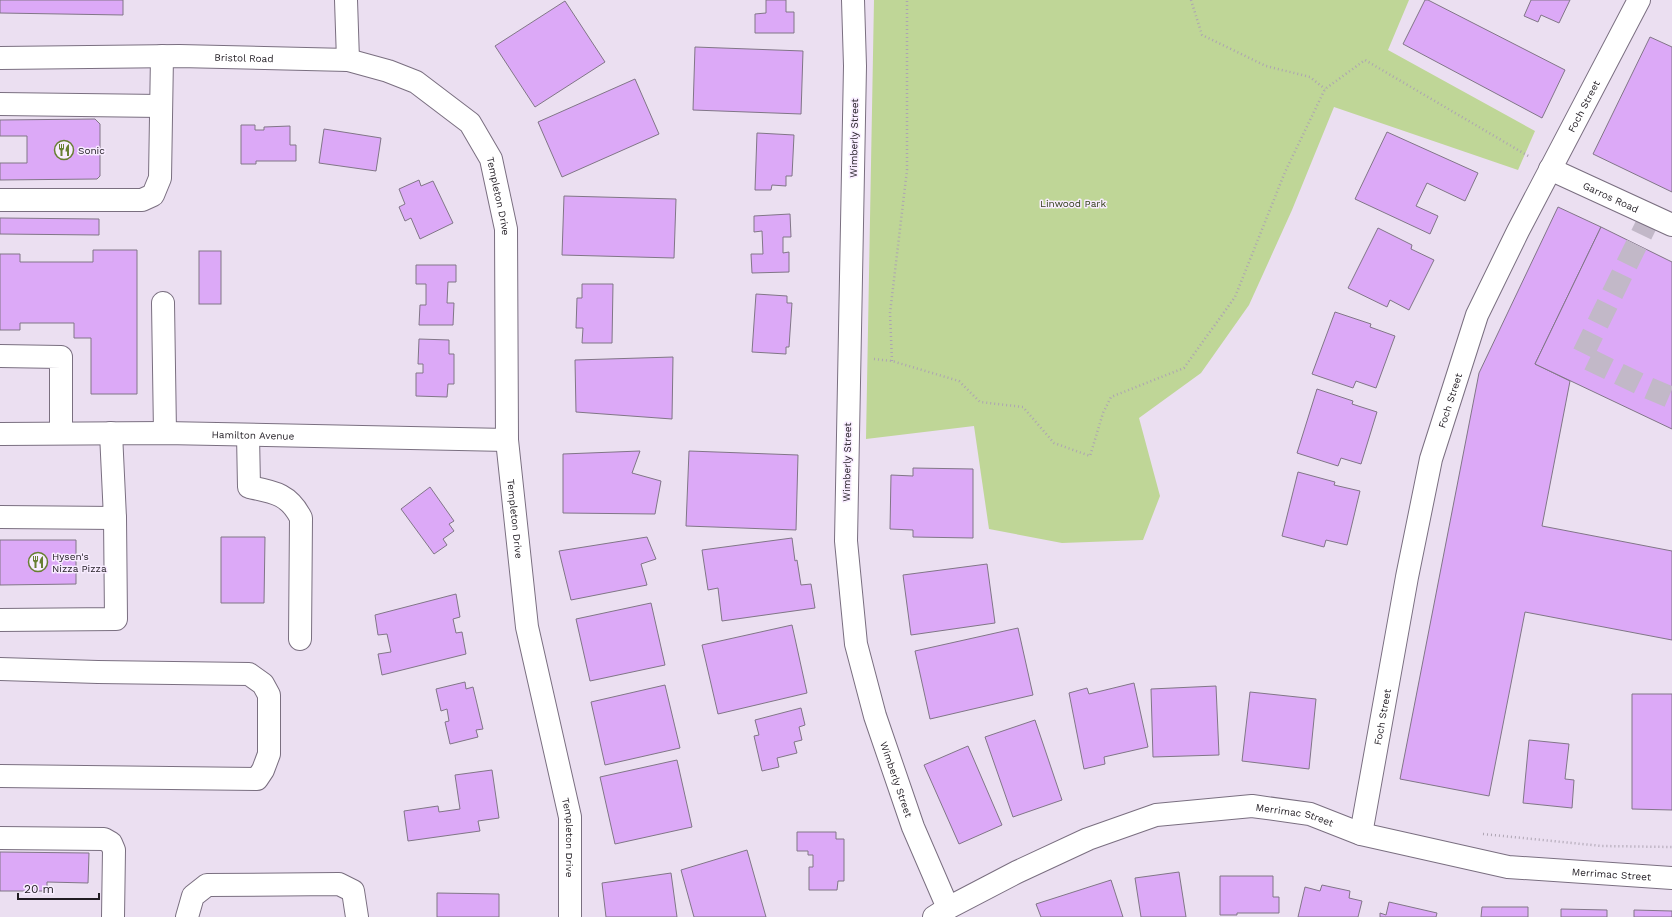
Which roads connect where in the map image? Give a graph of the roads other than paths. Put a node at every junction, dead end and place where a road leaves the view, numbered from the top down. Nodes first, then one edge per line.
1 (346, 0) edge
2 (853, 0) edge
3 (1639, 0) edge
4 (162, 56) junction
5 (0, 58) edge
6 (348, 60) junction
7 (0, 104) edge
8 (161, 106) junction
9 (470, 123) joint
10 (1550, 169) junction
11 (0, 200) edge
12 (1672, 225) edge
13 (163, 303) dead end
14 (0, 356) edge
15 (61, 433) junction
16 (111, 433) junction
17 (165, 433) junction
18 (0, 434) edge
19 (248, 435) junction
20 (507, 440) junction
21 (0, 517) edge
22 (114, 518) junction
23 (0, 620) edge
24 (300, 639) dead end
25 (0, 669) edge
26 (0, 776) edge
27 (1361, 834) junction
28 (0, 838) edge
29 (1672, 878) edge
30 (941, 912) edge
31 (113, 917) edge
32 (187, 917) edge
33 (357, 917) edge
34 (570, 917) edge

1 - 6 street
2 - 30 street, Wimberly Street
3 - 10 street, Foch Street
4 - 5 street, Bristol Road
4 - 6 street, Bristol Road
4 - 8 street
6 - 9 street, Bristol Road
7 - 8 street
8 - 11 street
9 - 20 street, Templeton Drive
10 - 12 street, Garros Road
10 - 27 street, Foch Street
13 - 17 street
14 - 15 street
15 - 16 street, Hamilton Avenue
15 - 18 street, Hamilton Avenue
16 - 17 street, Hamilton Avenue
16 - 22 street
17 - 19 street, Hamilton Avenue
19 - 20 street, Hamilton Avenue
19 - 24 street
20 - 34 street, Templeton Drive
21 - 22 street
22 - 23 street
25 - 26 street
27 - 29 street, Merrimac Street
27 - 30 street, Merrimac Street
28 - 31 street
32 - 33 street

